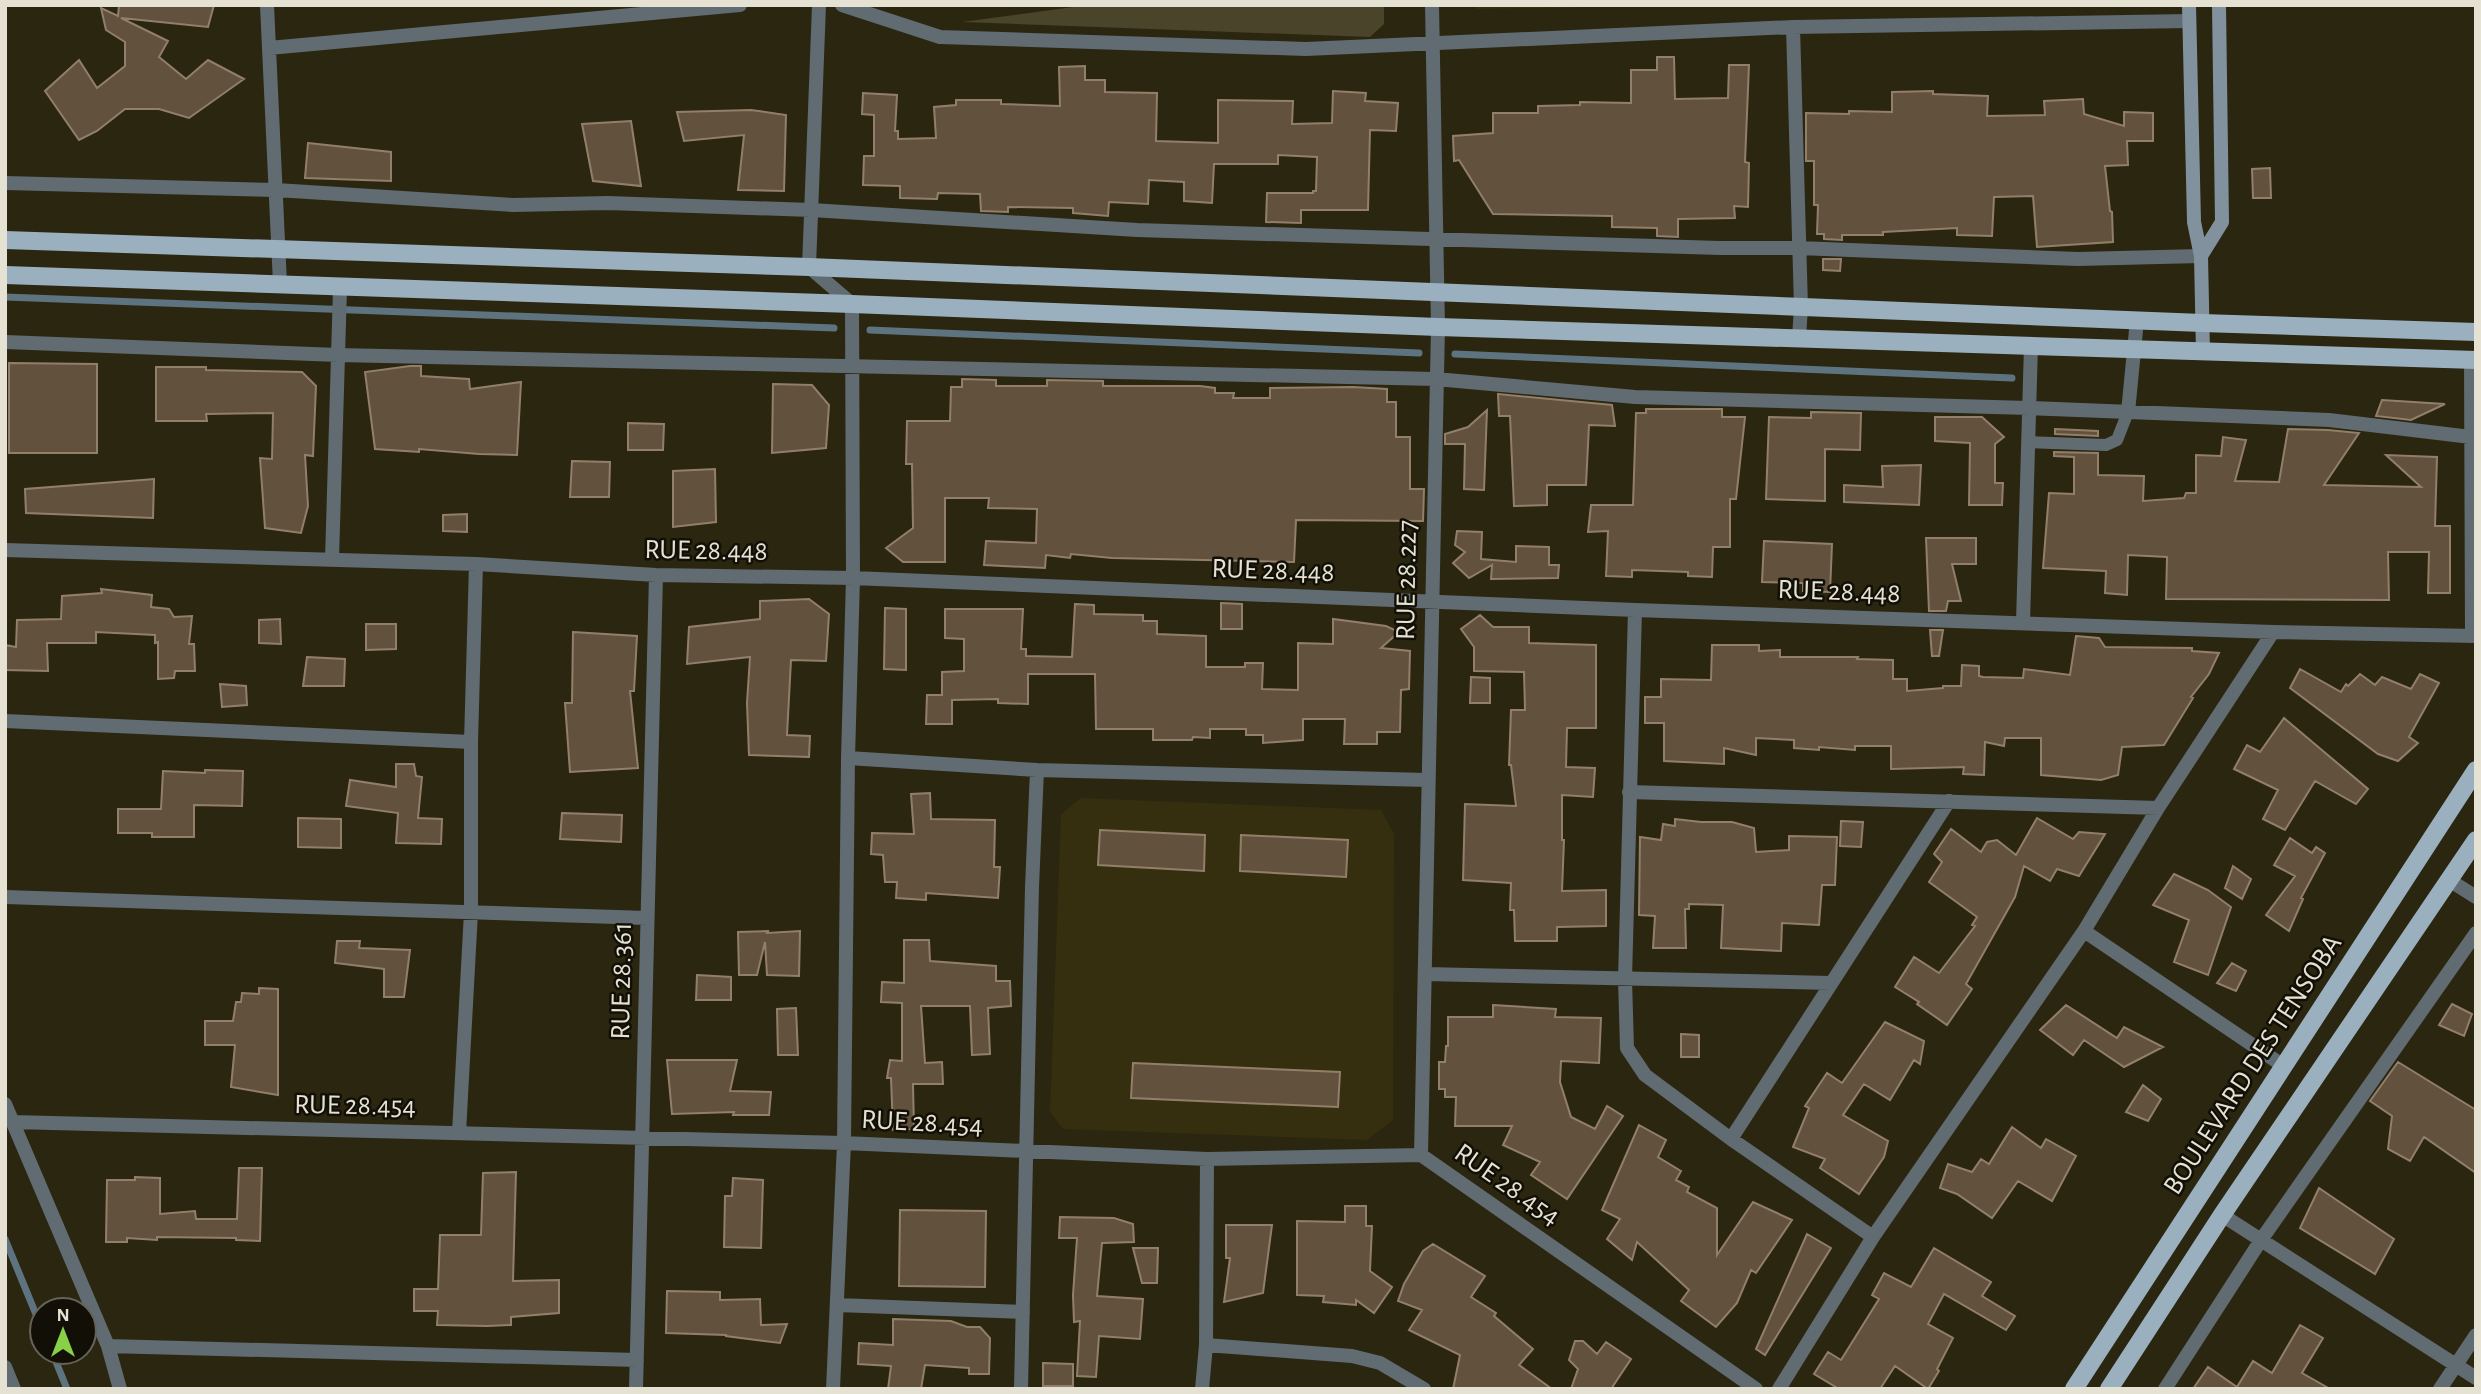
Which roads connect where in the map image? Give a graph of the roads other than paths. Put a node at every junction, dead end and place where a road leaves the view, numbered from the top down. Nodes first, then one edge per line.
1 (267, 5) edge
2 (740, 5) edge
3 (819, 5) edge
4 (842, 5) edge
5 (1432, 5) edge
6 (2189, 5) edge
7 (2218, 5) edge
8 (2189, 21) junction
9 (1793, 27) junction
10 (1433, 44) junction
11 (269, 48) junction
12 (5, 183) edge
13 (276, 190) junction
14 (811, 210) junction
15 (1436, 239) junction
16 (5, 240) edge
17 (1799, 248) junction
18 (278, 249) junction
19 (2201, 256) junction
20 (809, 267) junction
21 (5, 275) edge
22 (279, 284) junction
23 (340, 288) junction
24 (1437, 292) junction
25 (852, 304) junction
26 (1801, 307) junction
27 (2137, 320) junction
28 (2202, 323) junction
29 (1437, 327) junction
30 (2476, 332) edge
31 (1799, 338) junction
32 (5, 342) edge
33 (2031, 345) junction
34 (2136, 349) junction
35 (2203, 352) junction
36 (338, 355) junction
37 (2474, 360) edge
38 (852, 365) junction
39 (1436, 379) junction
40 (2029, 408) junction
41 (2128, 412) junction
42 (2471, 437) junction
43 (2028, 442) junction
44 (2474, 471) edge
45 (5, 550) edge
46 (332, 560) junction
47 (476, 564) junction
48 (656, 575) junction
49 (853, 578) junction
50 (1431, 602) junction
51 (1635, 610) junction
52 (2023, 622) junction
53 (2273, 632) junction
54 (2474, 635) edge
55 (5, 721) edge
56 (471, 742) junction
57 (848, 758) junction
58 (1037, 770) junction
59 (2476, 770) edge
60 (1427, 780) junction
61 (1629, 792) junction
62 (1950, 800) junction
63 (2158, 808) junction
64 (2476, 840) edge
65 (2449, 880) junction
66 (5, 897) edge
67 (2476, 897) edge
68 (471, 912) junction
69 (647, 918) junction
70 (2084, 931) junction
71 (2476, 933) edge
72 (1425, 974) junction
73 (1625, 979) junction
74 (1831, 983) junction
75 (2285, 1066) junction
76 (5, 1104) edge
77 (13, 1122) junction
78 (459, 1133) junction
79 (644, 1139) junction
80 (1731, 1139) junction
81 (844, 1143) junction
82 (1026, 1152) junction
83 (1421, 1155) junction
84 (1207, 1158) junction
85 (2222, 1215) junction
86 (1872, 1237) junction
87 (2261, 1240) junction
88 (836, 1304) junction
89 (1023, 1312) junction
90 (2476, 1335) edge
91 (1206, 1345) junction
92 (108, 1346) junction
93 (636, 1360) junction
94 (2456, 1365) junction
95 (5, 1367) edge
96 (2476, 1378) edge
97 (14, 1389) edge
98 (120, 1389) edge
99 (636, 1389) edge
100 (832, 1389) edge
101 (1021, 1389) edge
102 (1202, 1389) edge
103 (1424, 1389) edge
104 (1756, 1389) edge
105 (1779, 1389) edge
106 (2074, 1389) edge
107 (2109, 1389) edge
108 (2165, 1389) edge
109 (2440, 1389) edge

1 - 11 street
2 - 11 street
3 - 14 street
4 - 10 street
5 - 10 street, RUE 28.227
6 - 8 street
7 - 19 street
8 - 9 street
8 - 19 street
9 - 10 street
9 - 17 street
10 - 15 street, RUE 28.227
11 - 13 street
12 - 13 street
13 - 14 street
13 - 18 street
14 - 15 street
14 - 20 street
15 - 17 street
15 - 24 street, RUE 28.227
16 - 18 main road
17 - 19 street
17 - 26 street
18 - 20 main road
18 - 22 street
19 - 28 street
20 - 24 main road
20 - 25 street
21 - 22 main road
22 - 23 main road
23 - 25 main road
23 - 36 street
24 - 26 main road
24 - 29 street, RUE 28.227
25 - 29 main road
25 - 38 street
26 - 27 main road
26 - 31 street
27 - 28 main road
27 - 34 street
28 - 30 main road
28 - 35 street
29 - 31 main road
29 - 39 street, RUE 28.227
31 - 33 main road
32 - 36 street
33 - 34 main road
33 - 40 street
34 - 35 main road
34 - 41 street
35 - 37 main road
36 - 38 street
36 - 46 street
37 - 42 street
38 - 39 street
38 - 49 street
39 - 40 street
39 - 50 street, RUE 28.227
40 - 41 street
40 - 43 street
41 - 42 street
41 - 43 lane
42 - 44 street
43 - 52 street
44 - 54 street
45 - 46 street, RUE 28.448
46 - 47 street, RUE 28.448
47 - 48 street, RUE 28.448
47 - 56 street
48 - 49 street, RUE 28.448
48 - 69 street, RUE 28.361
49 - 50 street, RUE 28.448
49 - 57 street
50 - 51 street, RUE 28.448
50 - 60 street, RUE 28.227
51 - 52 street, RUE 28.448
51 - 61 street
52 - 53 street, RUE 28.448
53 - 54 street, RUE 28.448
53 - 63 street
55 - 56 street
56 - 68 street
57 - 58 street
57 - 81 street
58 - 60 street
58 - 82 street
59 - 75 main road, BOULEVARD DES TENSOBA
60 - 72 street, RUE 28.227
61 - 62 street
61 - 73 street
62 - 63 street
62 - 74 street
63 - 70 street
64 - 65 main road, BOULEVARD DES TENSOBA
65 - 67 street
65 - 85 main road, BOULEVARD DES TENSOBA
66 - 68 street
68 - 69 street
68 - 78 street
69 - 79 street, RUE 28.361
70 - 75 street
70 - 86 street
71 - 87 street
72 - 73 street
72 - 83 street, RUE 28.227
73 - 74 street
73 - 80 street
74 - 80 street
75 - 106 main road, BOULEVARD DES TENSOBA
76 - 77 street
77 - 78 street, RUE 28.454
77 - 92 street
78 - 79 street, RUE 28.454
79 - 81 street, RUE 28.454
79 - 93 street, RUE 28.361
80 - 86 street
81 - 82 street, RUE 28.454
81 - 88 street
82 - 84 street, RUE 28.454
82 - 89 street
83 - 84 street, RUE 28.454
83 - 104 street, RUE 28.454
84 - 91 street
85 - 87 street
85 - 107 main road, BOULEVARD DES TENSOBA
86 - 105 street
87 - 94 street
87 - 108 street
88 - 89 street
88 - 100 street
89 - 101 street
90 - 94 street
91 - 102 street
91 - 103 street
92 - 93 street
92 - 98 street
93 - 99 street, RUE 28.361
94 - 96 street
94 - 109 street
95 - 97 street

